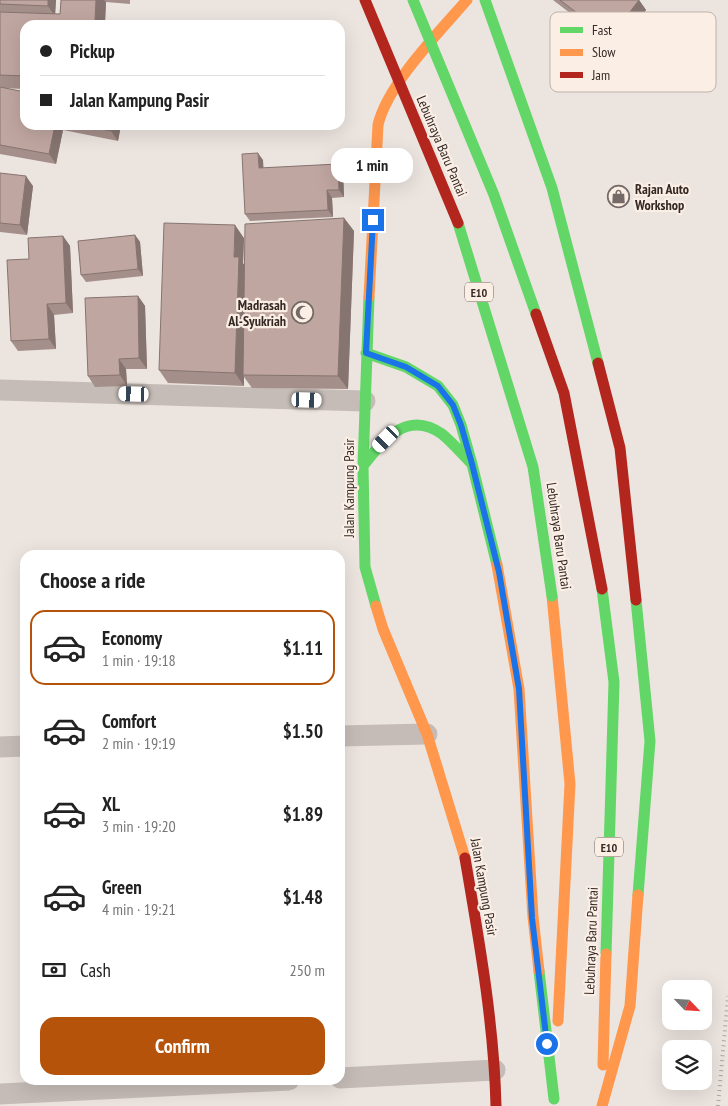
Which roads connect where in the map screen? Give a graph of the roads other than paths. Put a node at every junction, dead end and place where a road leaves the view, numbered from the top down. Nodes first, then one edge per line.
1 (365, 0) edge
2 (413, 0) edge
3 (467, 0) edge
4 (484, 0) edge
5 (366, 353) junction
6 (0, 390) edge
7 (365, 401) junction
8 (472, 464) junction
9 (363, 466) junction
10 (427, 734) junction
11 (345, 736) edge
12 (20, 746) edge
13 (0, 747) edge
14 (494, 1070) junction
15 (345, 1078) edge
16 (185, 1085) edge
17 (0, 1094) edge
18 (554, 1102) edge
19 (496, 1106) edge
20 (602, 1106) edge

1 - 18 main road, Lebuhraya Baru Pantai / E10, bridge
2 - 20 main road, Lebuhraya Baru Pantai / E10, bridge
3 - 5 main road, Jalan Kampung Pasir
4 - 20 main road
5 - 7 main road, Jalan Kampung Pasir
5 - 8 main road
6 - 7 street
7 - 9 main road, Jalan Kampung Pasir
8 - 9 main road
8 - 18 main road
9 - 10 main road, Jalan Kampung Pasir
10 - 11 street
10 - 14 main road, Jalan Kampung Pasir
12 - 13 street
14 - 15 street
14 - 19 main road, Jalan Kampung Pasir
16 - 17 street

